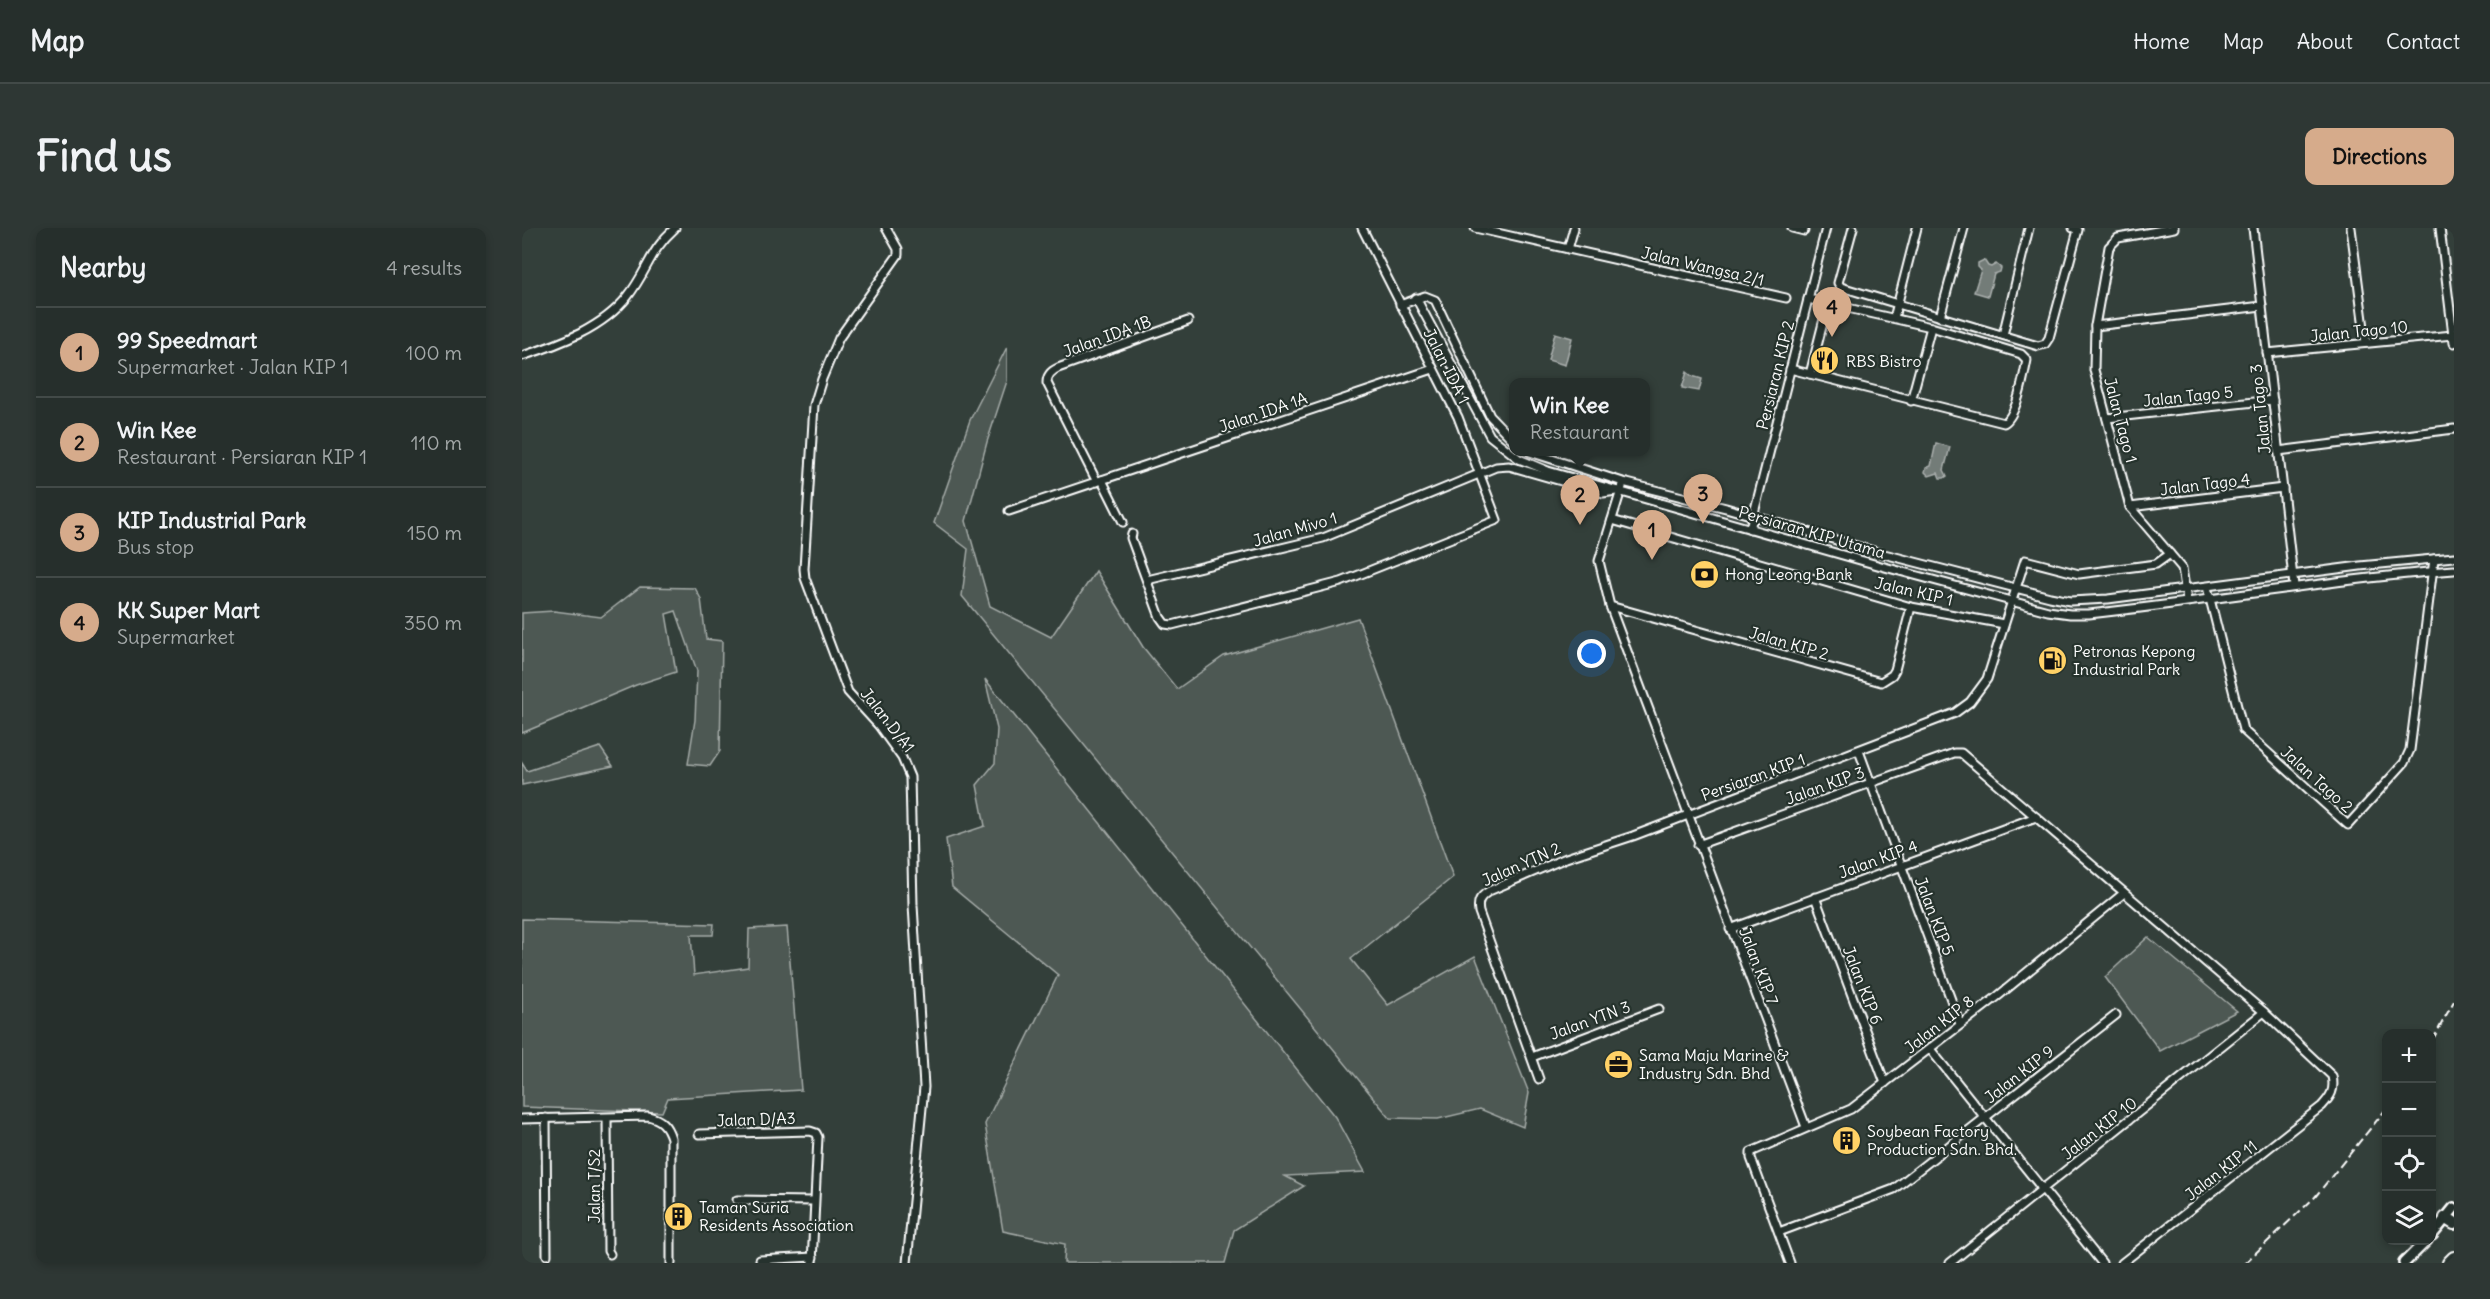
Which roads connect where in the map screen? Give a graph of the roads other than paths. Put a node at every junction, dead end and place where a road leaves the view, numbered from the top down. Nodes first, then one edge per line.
1 (886, 228) edge
2 (1362, 228) edge
3 (1474, 228) edge
4 (1574, 228) edge
5 (1792, 228) edge
6 (1826, 228) edge
7 (1853, 228) edge
8 (1917, 228) edge
9 (1964, 228) edge
10 (2029, 228) edge
11 (2073, 228) edge
12 (2174, 228) edge
13 (2253, 228) edge
14 (2351, 228) edge
15 (2440, 228) edge
16 (673, 230) edge
17 (1503, 231) edge
18 (1804, 231) dead end
19 (1568, 249) junction
20 (1416, 298) junction
21 (1786, 298) dead end
22 (1808, 298) junction
23 (1884, 300) junction
24 (1828, 303) junction
25 (1898, 304) junction
26 (1401, 305) junction
27 (2262, 306) junction
28 (1880, 315) junction
29 (1940, 317) junction
30 (1894, 318) junction
31 (1188, 321) dead end
32 (2095, 326) junction
33 (1931, 327) junction
34 (2003, 335) junction
35 (2453, 339) edge
36 (2366, 344) junction
37 (2267, 353) junction
38 (522, 356) edge
39 (1433, 369) junction
40 (1790, 369) junction
41 (1810, 374) junction
42 (2272, 400) junction
43 (1911, 401) junction
44 (2106, 418) junction
45 (2454, 429) edge
46 (1509, 436) edge
47 (1509, 449) edge
48 (2278, 451) junction
49 (1521, 456) edge
50 (1542, 456) edge
51 (1478, 473) junction
52 (1100, 481) junction
53 (1623, 482) junction
54 (2283, 488) junction
55 (1621, 490) junction
56 (2130, 507) junction
57 (1009, 511) dead end
58 (1754, 515) junction
59 (1612, 520) junction
60 (1123, 522) dead end
61 (1750, 529) junction
62 (1132, 534) dead end
63 (2170, 554) junction
64 (2454, 557) edge
65 (2434, 559) junction
66 (2454, 570) edge
67 (2433, 572) junction
68 (2292, 574) junction
69 (1147, 580) junction
70 (2294, 586) junction
71 (2016, 587) junction
72 (2207, 587) junction
73 (2186, 588) junction
74 (2012, 600) junction
75 (2209, 600) junction
76 (2187, 601) junction
77 (1610, 606) junction
78 (1911, 607) junction
79 (2004, 624) junction
80 (1859, 751) junction
81 (1871, 783) junction
82 (1687, 816) junction
83 (2036, 817) junction
84 (1698, 845) junction
85 (1901, 865) junction
86 (2124, 893) junction
87 (1815, 897) junction
88 (1730, 929) junction
89 (1659, 1009) dead end
90 (2265, 1012) junction
91 (2116, 1015) dead end
92 (1960, 1024) junction
93 (1930, 1049) junction
94 (1532, 1057) junction
95 (1539, 1079) dead end
96 (1885, 1083) junction
97 (1985, 1117) junction
98 (546, 1118) junction
99 (607, 1118) junction
100 (522, 1119) edge
101 (1806, 1127) junction
102 (699, 1134) dead end
103 (2043, 1190) junction
104 (737, 1200) dead end
105 (814, 1201) junction
106 (2452, 1217) edge
107 (2436, 1231) edge
108 (1779, 1232) junction
109 (2422, 1245) edge
110 (610, 1254) dead end
111 (547, 1255) dead end
112 (2454, 1258) edge
113 (760, 1260) dead end
114 (813, 1260) edge
115 (671, 1263) edge
116 (907, 1263) edge
117 (1790, 1263) edge
118 (1950, 1263) edge
119 (2102, 1263) edge
120 (2122, 1263) edge
121 (2404, 1263) edge
122 (2450, 1263) edge

1 - 116 street, Jalan D/A1
2 - 26 street, Jalan IDA 1
3 - 17 street, Jalan Wangsa 2/1
4 - 19 street
5 - 18 street
6 - 22 street, Persiaran KIP 2
7 - 23 street
8 - 25 street
9 - 29 street
10 - 34 street
11 - 34 street
12 - 32 street, Jalan Tago 1
13 - 27 street, Jalan Tago 3
14 - 36 street
15 - 35 street
16 - 38 street
17 - 19 street, Jalan Wangsa 2/1
19 - 21 street, Jalan Wangsa 2/1
20 - 26 street
20 - 46 street
20 - 47 street, Persiaran KIP Utama
22 - 24 street
22 - 40 street, Persiaran KIP 2
23 - 25 street
23 - 28 street
24 - 28 street
24 - 41 street
25 - 29 street
25 - 30 street
26 - 39 street, Jalan IDA 1
27 - 32 street
27 - 37 street, Jalan Tago 3
28 - 30 street
29 - 34 street
30 - 33 street
31 - 52 street, Jalan IDA 1B
32 - 44 street, Jalan Tago 1
33 - 43 street
33 - 43 street
35 - 36 street, Jalan Tago 10
36 - 37 street, Jalan Tago 10
37 - 42 street, Jalan Tago 3
39 - 51 street, Jalan IDA 1
39 - 52 street, Jalan IDA 1A
40 - 41 street
40 - 58 street, Persiaran KIP 2
41 - 43 street
42 - 44 street, Jalan Tago 5
42 - 48 street, Jalan Tago 3
44 - 56 street, Jalan Tago 1
45 - 48 street
48 - 54 street, Jalan Tago 3
49 - 55 street, Persiaran KIP Utama
50 - 53 street, Persiaran KIP Utama
51 - 55 street, Jalan Mivo 1
51 - 69 street, Jalan Mivo 1
51 - 69 street, Jalan IDA 1
52 - 57 street, Jalan IDA 1A
52 - 60 street
53 - 55 street, Persiaran KIP 1
53 - 58 street, Persiaran KIP Utama
54 - 56 street, Jalan Tago 4
54 - 68 street, Jalan Tago 3
55 - 59 street, Persiaran KIP 1
55 - 61 street, Persiaran KIP Utama
56 - 63 street, Jalan Tago 1
58 - 61 street, Persiaran KIP 2
58 - 71 street, Persiaran KIP Utama
59 - 77 street, Persiaran KIP 1
59 - 78 street, Jalan KIP 1
61 - 74 street, Persiaran KIP Utama
62 - 69 street
63 - 71 street, Persiaran KIP 1
63 - 73 street, Jalan Tago 1
64 - 65 street
65 - 67 street, Jalan Tago 2
65 - 68 street
66 - 67 street
67 - 70 street
67 - 75 street, Jalan Tago 2
68 - 70 street, Jalan Tago 3
68 - 72 street
70 - 75 street
71 - 73 street, Persiaran KIP Utama
71 - 74 street, Persiaran KIP 1
72 - 73 street
72 - 75 street, Jalan Tago 2
73 - 76 street, Jalan Tago 1
74 - 76 street, Persiaran KIP Utama
74 - 79 street, Persiaran KIP 1
75 - 76 street
77 - 78 street, Jalan KIP 2
77 - 82 street, Persiaran KIP 1
78 - 79 street, Jalan KIP 1
79 - 80 street, Persiaran KIP 1
80 - 81 street, Jalan KIP 5
80 - 82 street, Persiaran KIP 1
81 - 83 street, Jalan KIP 3
81 - 84 street, Jalan KIP 3
81 - 85 street, Jalan KIP 5
82 - 84 street, Jalan KIP 7
82 - 94 street, Jalan YTN 2
83 - 85 street, Jalan KIP 4
83 - 86 street
84 - 88 street, Jalan KIP 7
85 - 87 street, Jalan KIP 4
85 - 92 street, Jalan KIP 5
86 - 90 street
86 - 92 street, Jalan KIP 8
87 - 88 street, Jalan KIP 4
87 - 96 street, Jalan KIP 6
88 - 101 street, Jalan KIP 7
89 - 94 street, Jalan YTN 3
90 - 103 street, Jalan KIP 10
90 - 120 street, Jalan KIP 11
91 - 97 street, Jalan KIP 9
92 - 93 street, Jalan KIP 8
93 - 96 street, Jalan KIP 8
93 - 97 street
94 - 95 street, Jalan YTN 2
96 - 101 street, Jalan KIP 8
97 - 103 street
97 - 108 street, Jalan KIP 9
98 - 99 street
98 - 100 street
98 - 111 street
99 - 110 street, Jalan T/S2
99 - 115 street
101 - 108 street, Jalan KIP 8
102 - 105 street, Jalan D/A3
103 - 118 street, Jalan KIP 10
103 - 119 street
104 - 105 street
105 - 114 street, Jalan D/A3
106 - 107 street
108 - 117 street
109 - 121 street
112 - 122 highway
113 - 114 street

